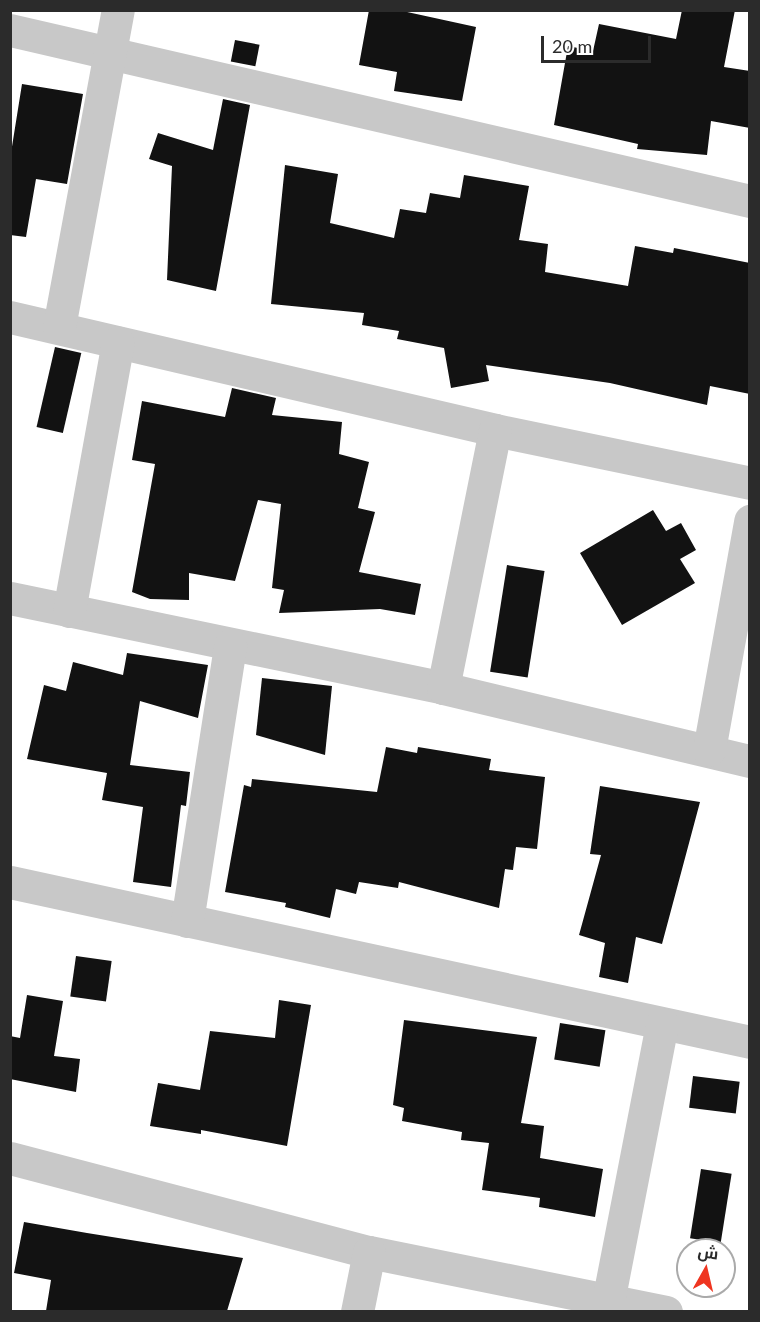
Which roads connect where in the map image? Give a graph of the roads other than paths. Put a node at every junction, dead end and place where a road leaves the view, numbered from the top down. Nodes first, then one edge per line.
1 (118, 10) edge
2 (10, 30) edge
3 (110, 52) junction
4 (750, 201) edge
5 (10, 316) edge
6 (59, 327) junction
7 (118, 342) junction
8 (495, 430) junction
9 (750, 483) edge
10 (750, 521) edge
11 (10, 598) edge
12 (69, 611) junction
13 (230, 645) junction
14 (443, 688) junction
15 (709, 750) junction
16 (750, 761) edge
17 (10, 882) edge
18 (187, 921) junction
19 (662, 1024) junction
20 (750, 1042) edge
21 (10, 1158) edge
22 (369, 1252) junction
23 (607, 1305) edge
24 (357, 1311) edge
25 (666, 1311) edge

1 - 3 street
2 - 3 street
3 - 4 street
3 - 6 street
5 - 6 street
6 - 7 street
7 - 8 street
7 - 12 street
8 - 9 street
8 - 14 street
10 - 15 street
11 - 12 street
12 - 13 street
13 - 14 street
13 - 18 street
14 - 15 street
15 - 16 street
17 - 18 street
18 - 19 street
19 - 20 street
19 - 23 street
21 - 22 street
22 - 23 street
22 - 24 street
23 - 25 street

